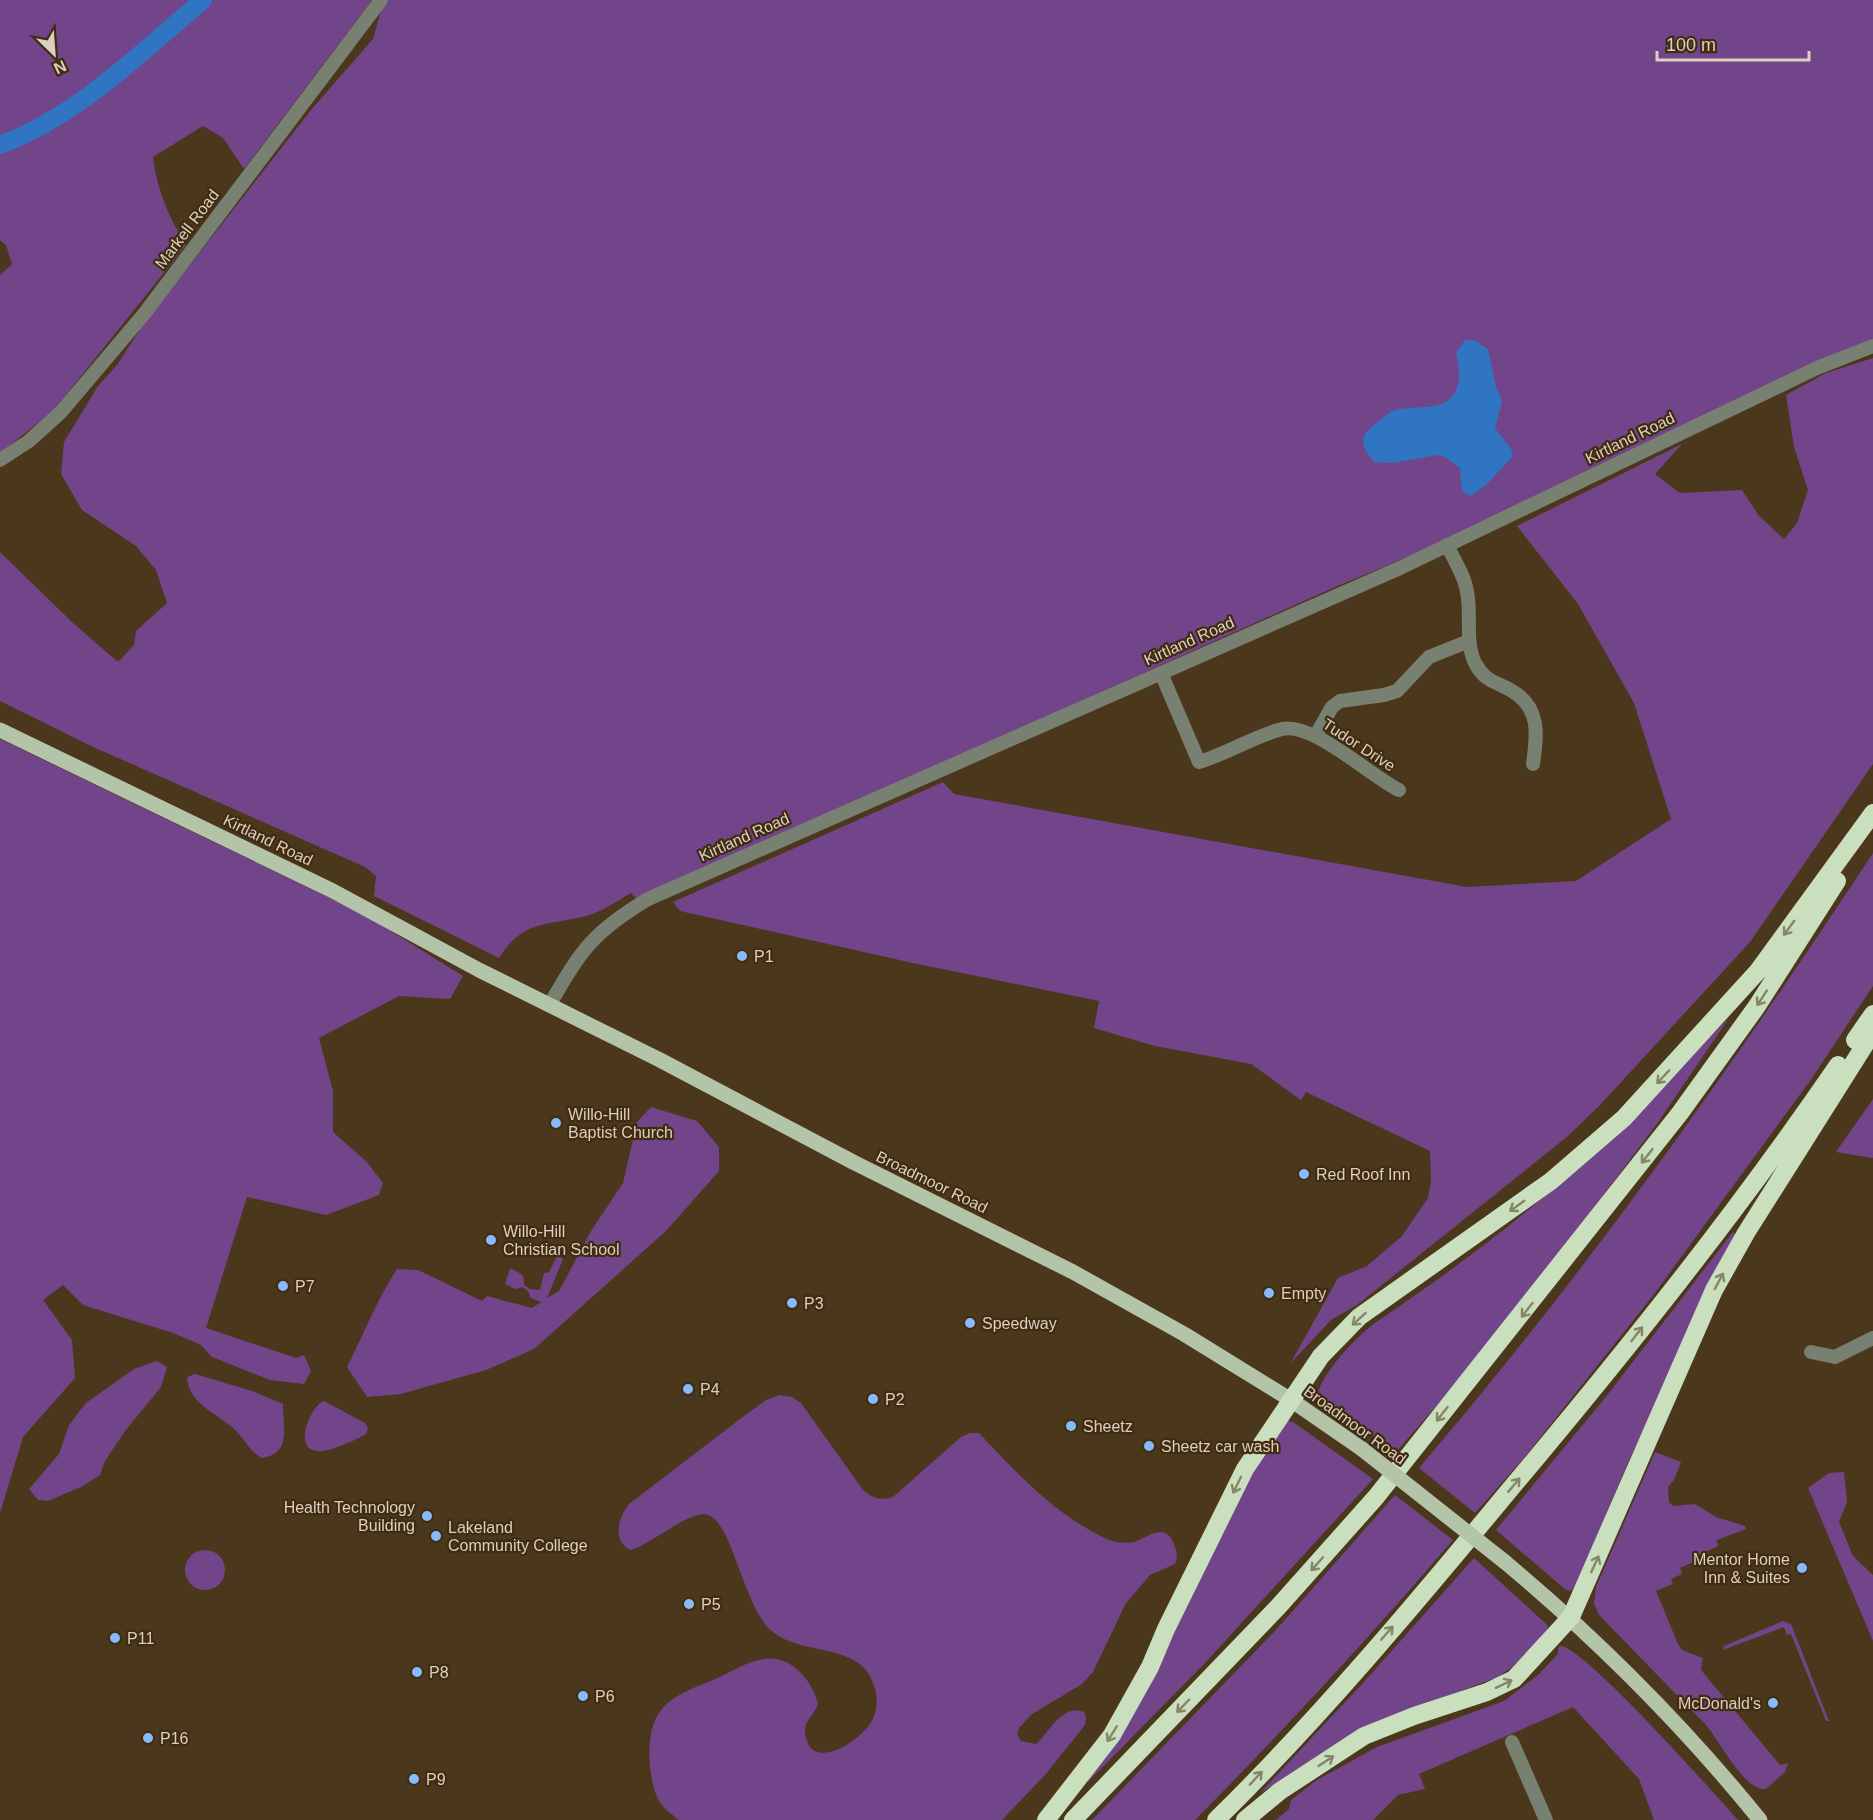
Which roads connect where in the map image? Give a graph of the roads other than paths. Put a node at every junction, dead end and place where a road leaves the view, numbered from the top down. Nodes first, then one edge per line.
1 (381, 0) edge
2 (1873, 346) edge
3 (0, 460) edge
4 (1447, 545) junction
5 (1469, 641) junction
6 (1161, 673) junction
7 (0, 730) edge
8 (1316, 735) junction
9 (1533, 764) dead end
10 (1399, 790) dead end
11 (1873, 813) edge
12 (1873, 826) edge
13 (550, 1004) junction
14 (1873, 1014) edge
15 (1873, 1032) edge
16 (853, 1162) joint
17 (1873, 1338) edge
18 (1811, 1352) dead end
19 (1291, 1400) junction
20 (1571, 1617) junction
21 (1512, 1742) dead end
22 (1046, 1820) edge
23 (1073, 1820) edge
24 (1216, 1820) edge
25 (1245, 1820) edge
26 (1545, 1820) edge
27 (1760, 1820) edge

1 - 3 street, Markell Road
2 - 4 street, Kirtland Road
4 - 5 street
4 - 6 street, Kirtland Road
5 - 8 street
5 - 9 street
6 - 8 street, Tudor Drive
6 - 13 street, Kirtland Road
7 - 13 main road, Kirtland Road
8 - 10 street, Tudor Drive
11 -> 19 highway
12 -> 23 highway
13 - 16 main road, Kirtland Road
24 -> 14 highway
20 -> 15 highway
16 - 19 main road, Broadmoor Road
17 - 18 street
19 - 20 main road, Broadmoor Road, bridge
19 -> 22 highway
25 -> 20 highway
20 - 27 main road, Broadmoor Road
21 - 26 street

